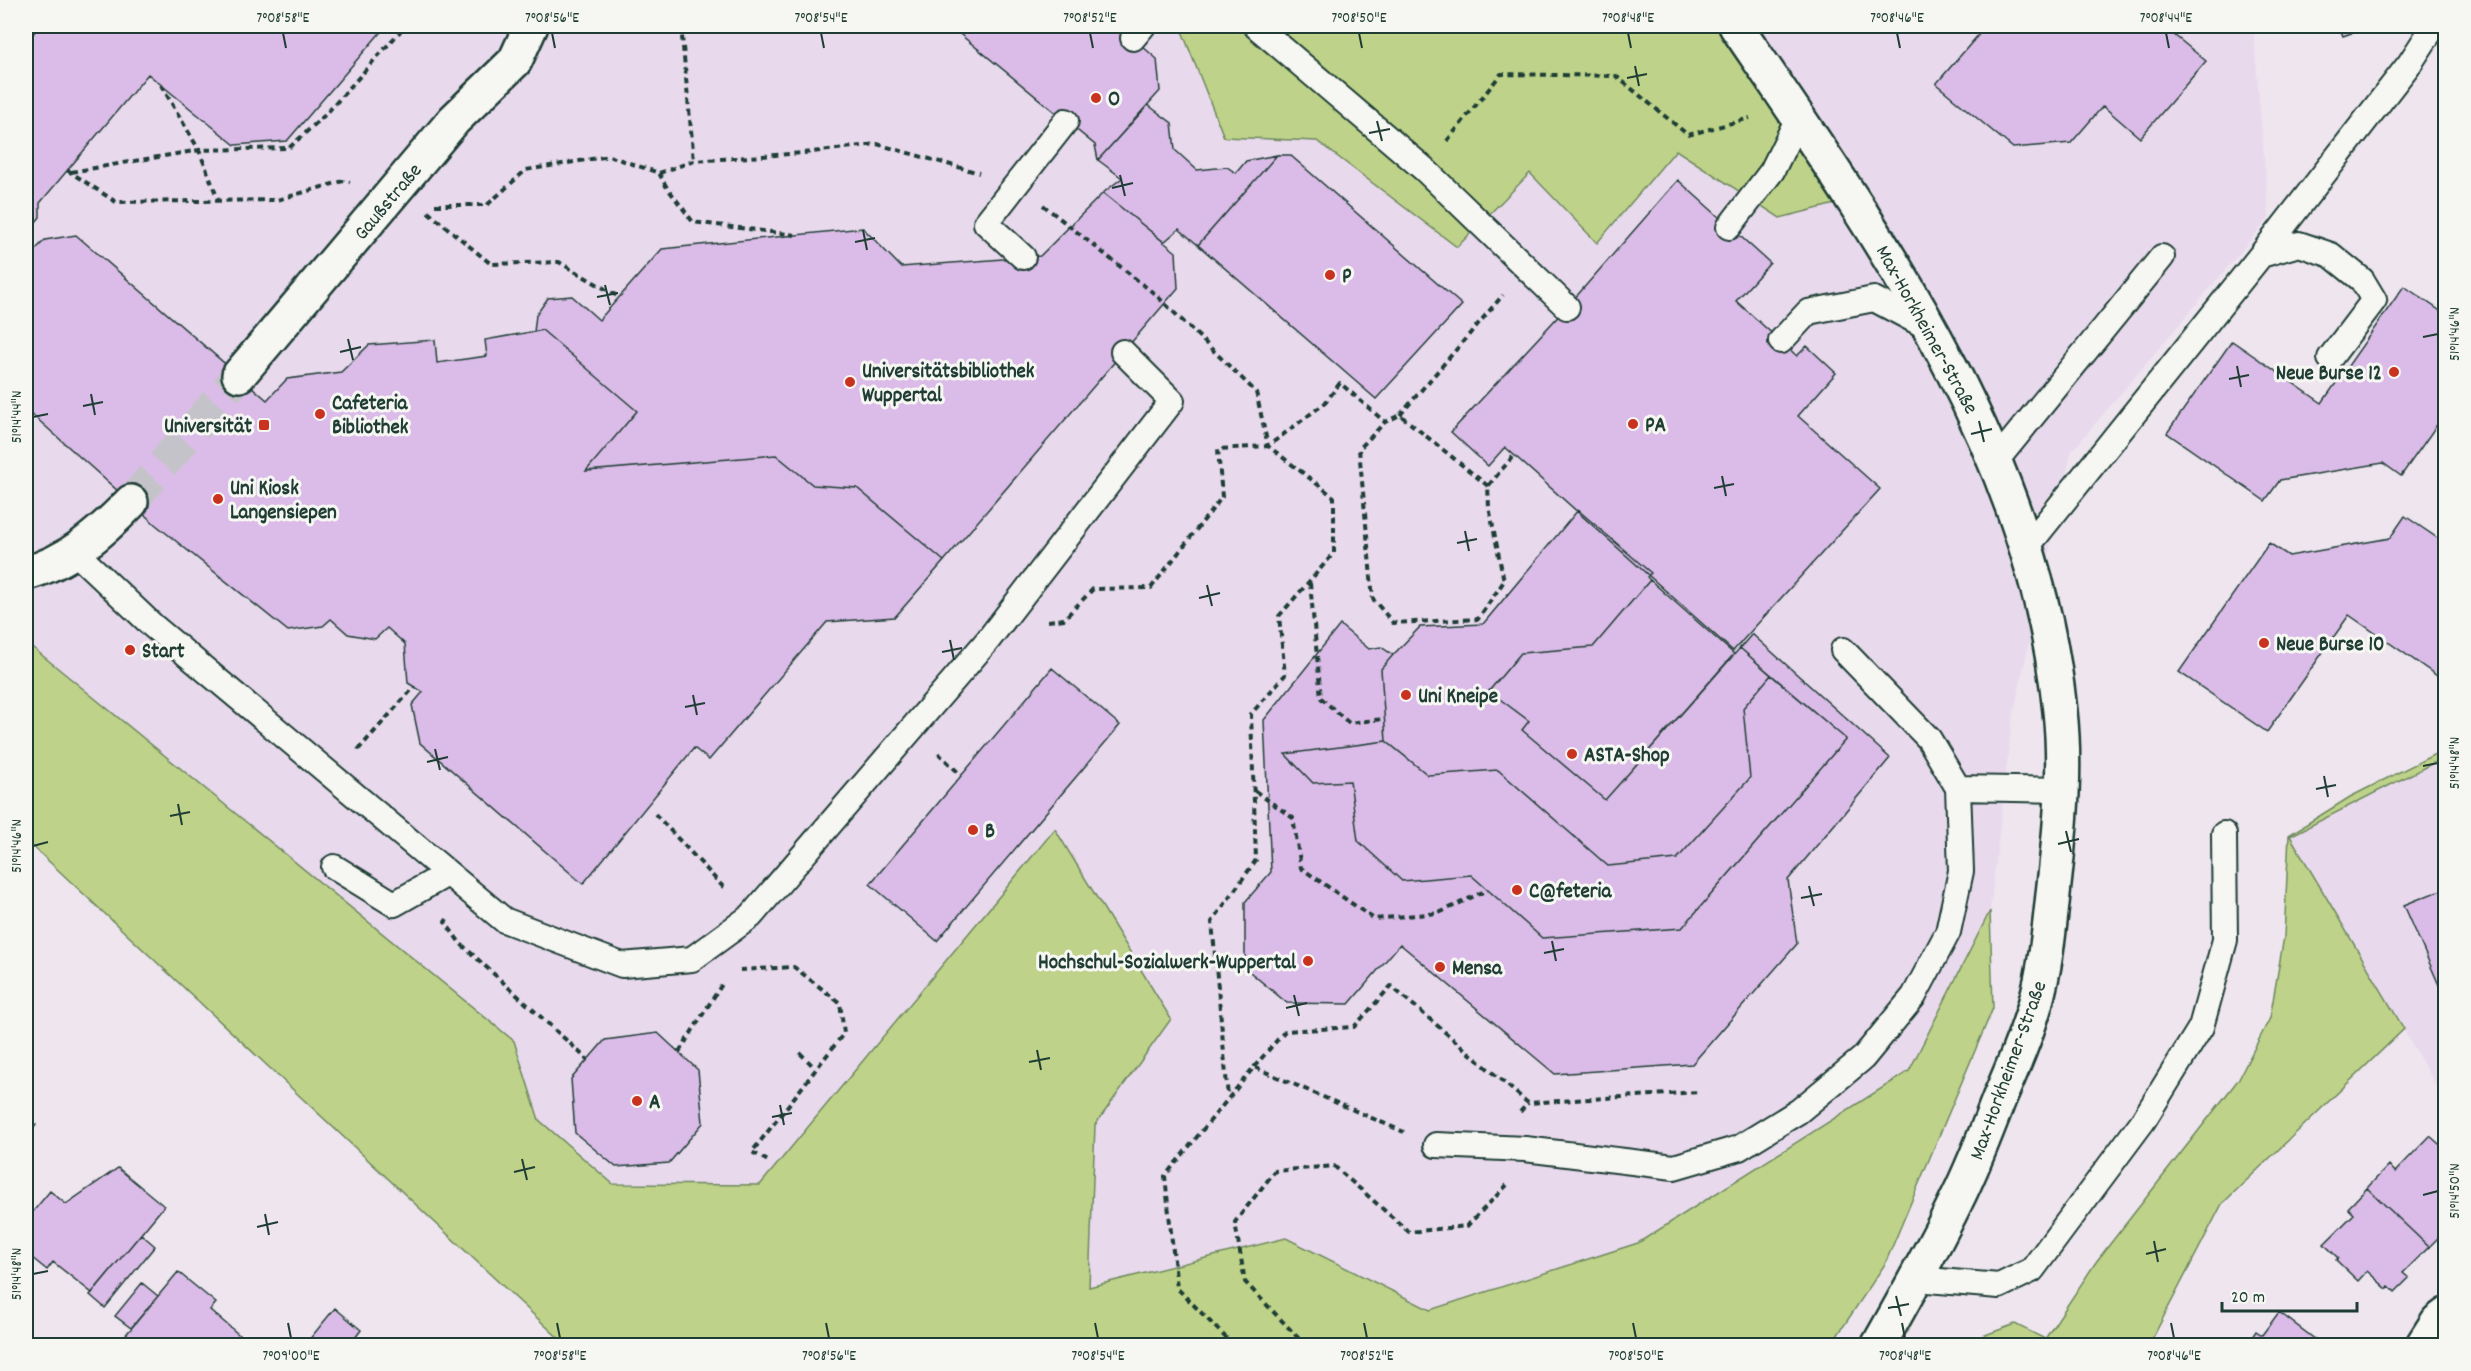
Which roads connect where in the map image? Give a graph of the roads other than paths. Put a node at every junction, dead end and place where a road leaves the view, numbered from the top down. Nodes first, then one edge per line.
1 (531, 26) edge
2 (1256, 26) edge
3 (1736, 26) edge
4 (2434, 26) edge
5 (1795, 111) junction
6 (1066, 122) dead end
7 (1729, 226) dead end
8 (2261, 255) junction
9 (1023, 257) dead end
10 (2162, 257) dead end
11 (1567, 307) dead end
12 (1931, 329) junction
13 (1781, 340) dead end
14 (1123, 352) dead end
15 (2331, 358) dead end
16 (239, 375) tunnel mouth
17 (1996, 461) junction
18 (131, 502) tunnel mouth
19 (2027, 547) junction
20 (74, 551) junction
21 (26, 573) edge
22 (1843, 650) dead end
23 (1958, 788) junction
24 (2063, 790) junction
25 (2224, 834) dead end
26 (334, 867) dead end
27 (447, 874) junction
28 (1436, 1145) road end
29 (1916, 1279) junction
30 (2445, 1315) edge
31 (1878, 1346) edge
32 (2422, 1346) edge

1 - 16 street, Gaußstraße
2 - 11 lane
3 - 5 street, Max-Horkheimer-Straße
4 - 8 lane
5 - 7 lane
5 - 12 street, Max-Horkheimer-Straße
6 - 9 lane
8 - 15 lane
8 - 19 lane
10 - 17 lane
12 - 13 lane
12 - 17 street, Max-Horkheimer-Straße
14 - 27 lane
17 - 19 street, Max-Horkheimer-Straße
18 - 20 street
19 - 24 street, Max-Horkheimer-Straße
20 - 21 street
20 - 27 lane
22 - 23 lane
23 - 24 lane
23 - 28 lane
24 - 29 street, Max-Horkheimer-Straße
25 - 29 lane
26 - 27 lane
29 - 31 street, Max-Horkheimer-Straße
30 - 32 street

